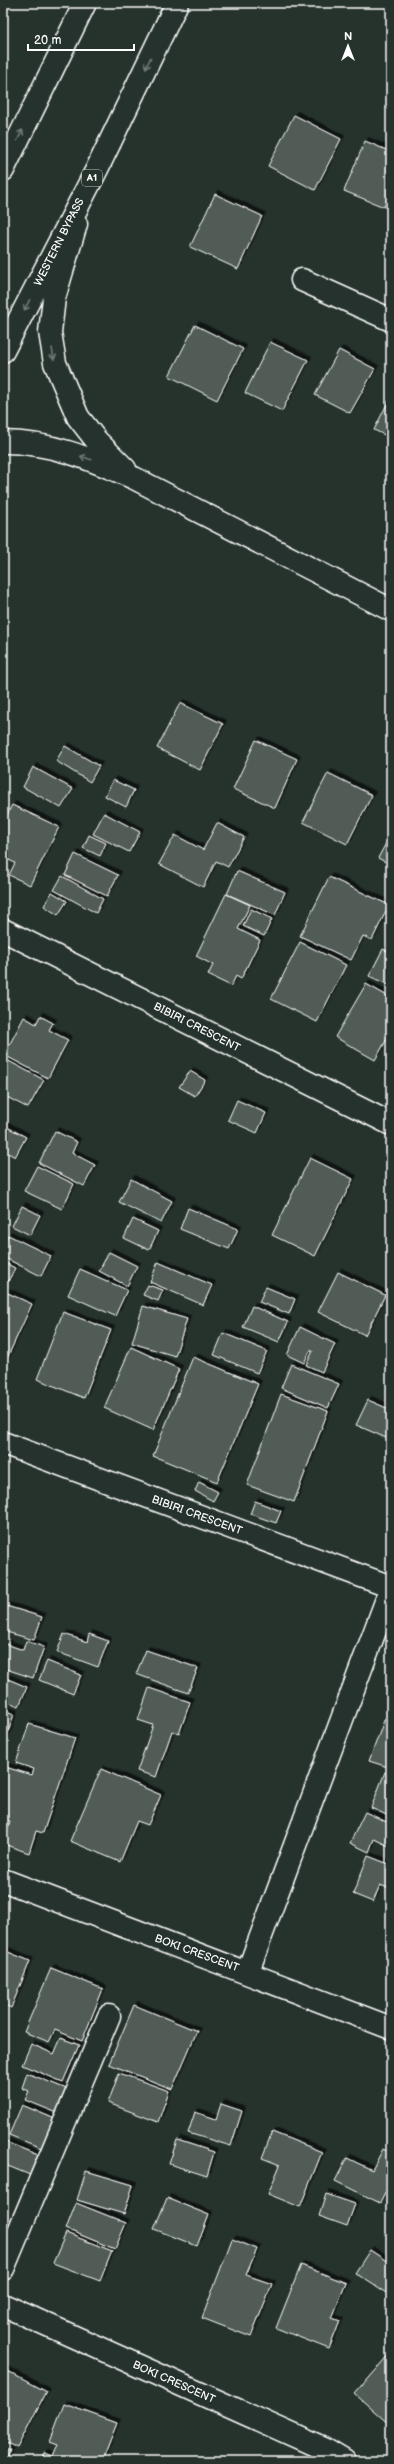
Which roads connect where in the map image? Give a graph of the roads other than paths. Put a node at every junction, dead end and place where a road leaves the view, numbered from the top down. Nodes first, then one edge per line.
1 (84, 3) edge
2 (177, 3) edge
3 (97, 169) junction
4 (3, 170) edge
5 (302, 280) dead end
6 (391, 320) edge
7 (3, 351) edge
8 (3, 442) edge
9 (134, 478) junction
10 (391, 610) edge
11 (3, 930) edge
12 (391, 1124) edge
13 (3, 1443) edge
14 (391, 1588) edge
15 (3, 1880) edge
16 (248, 1971) junction
17 (108, 2016) dead end
18 (391, 2028) edge
19 (3, 2269) edge
20 (3, 2305) edge
21 (344, 2461) edge

4 -> 1 main road
2 -> 3 main road, WESTERN BYPASS / A1
3 -> 7 main road, WESTERN BYPASS / A1
3 -> 9 main road
5 - 6 main road
9 -> 8 main road
9 - 10 main road
11 - 12 main road, BIBIRI CRESCENT
13 - 14 main road, BIBIRI CRESCENT
14 - 16 main road
15 - 16 main road, BOKI CRESCENT
16 - 18 main road, BOKI CRESCENT
17 - 19 main road
20 - 21 main road, BOKI CRESCENT

